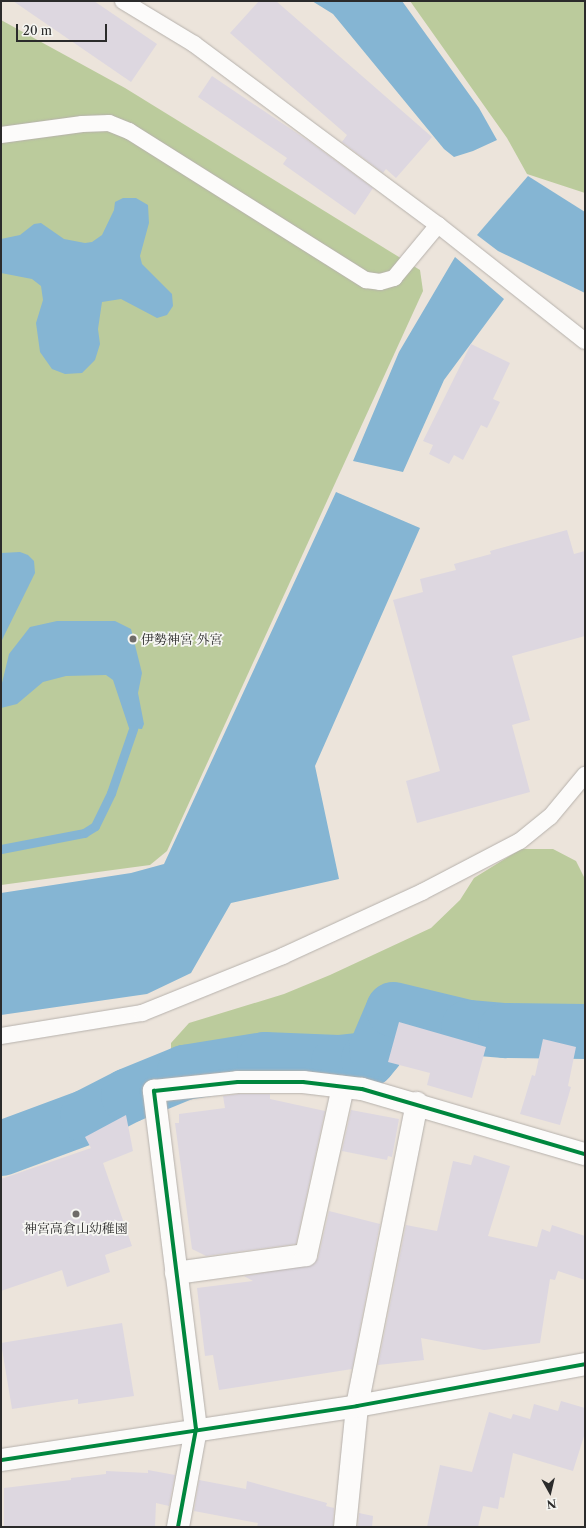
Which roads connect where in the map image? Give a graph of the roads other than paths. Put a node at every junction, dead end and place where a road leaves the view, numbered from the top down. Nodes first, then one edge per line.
1 (123, 1) edge
2 (1, 135) edge
3 (438, 226) junction
4 (585, 341) edge
5 (585, 775) edge
6 (1, 1036) edge
7 (343, 1087) junction
8 (417, 1104) junction
9 (585, 1154) edge
10 (176, 1273) junction
11 (585, 1364) edge
12 (357, 1406) junction
13 (196, 1429) junction
14 (1, 1460) edge
15 (178, 1527) edge
16 (345, 1527) edge

1 - 3 lane
2 - 3 lane
3 - 4 lane
5 - 6 lane
7 - 8 street
7 - 10 street
7 - 10 street
8 - 9 street
8 - 12 street
10 - 13 street
11 - 12 street
12 - 13 street
12 - 16 street
13 - 14 street
13 - 15 street

